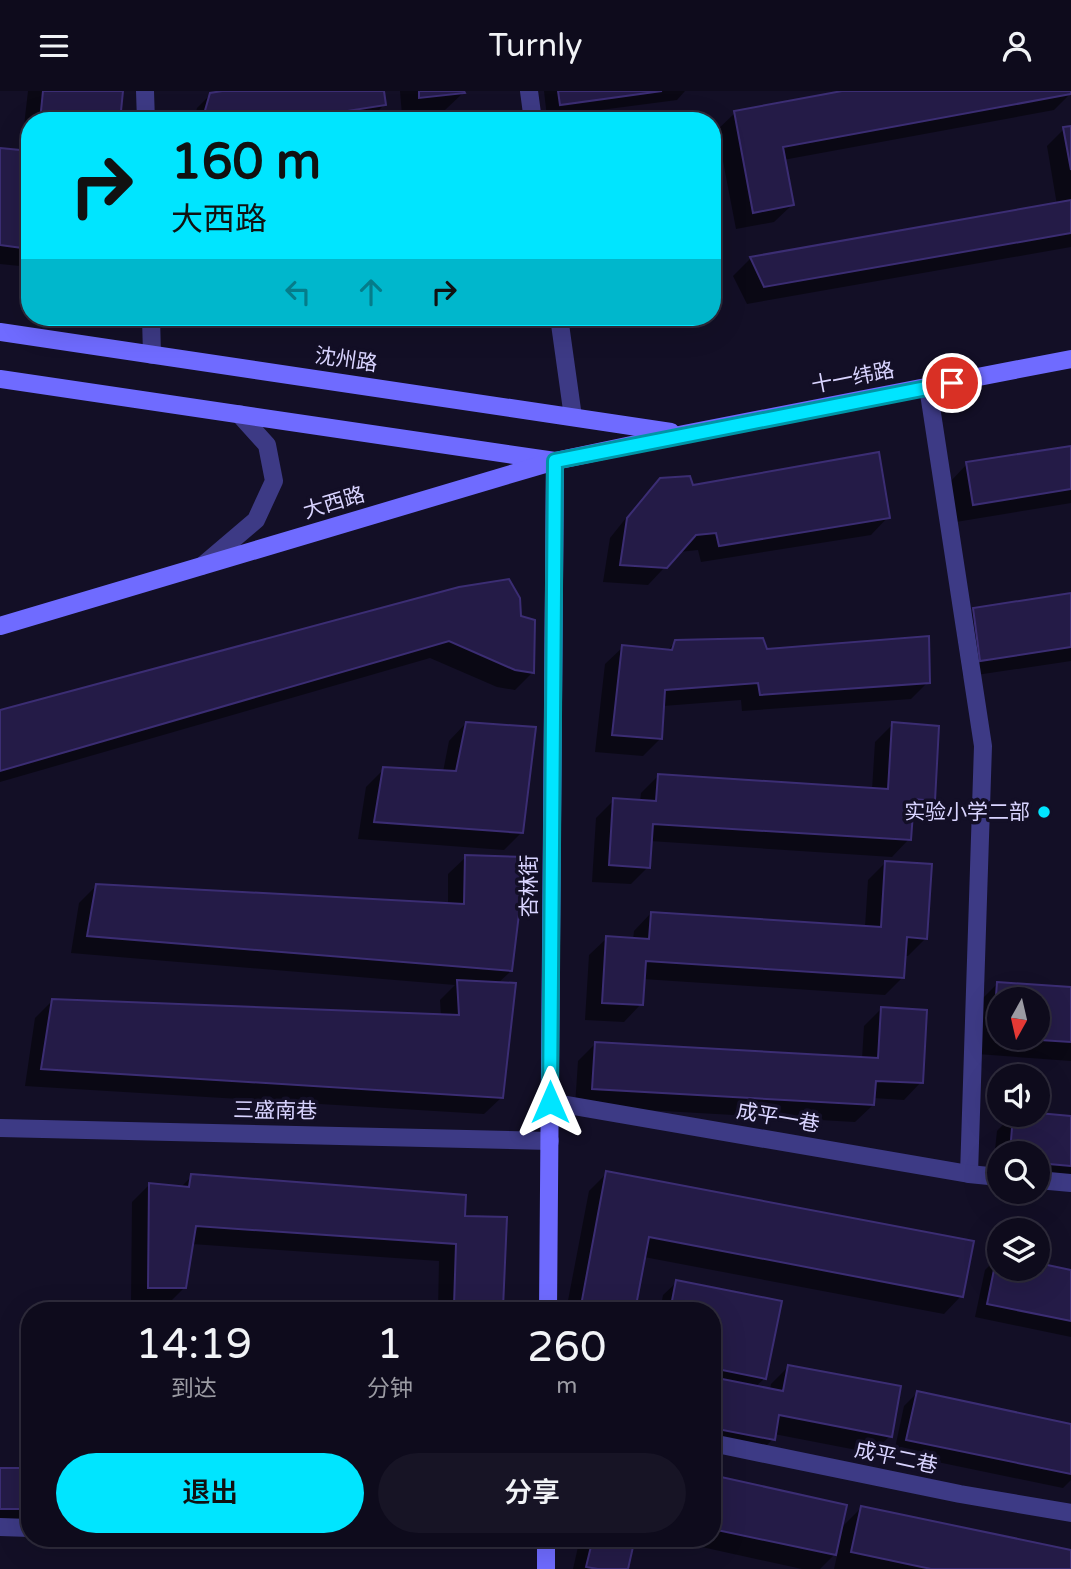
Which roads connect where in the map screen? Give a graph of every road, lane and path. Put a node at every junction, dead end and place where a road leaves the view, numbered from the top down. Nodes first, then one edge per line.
1 (145, 91) edge
2 (528, 91) edge
3 (146, 112) edge
4 (532, 112) edge
5 (151, 326) edge
6 (560, 326) edge
7 (0, 332) edge
8 (152, 355) junction
9 (1071, 359) edge
10 (0, 379) edge
11 (928, 387) junction
12 (239, 414) junction
13 (573, 417) junction
14 (684, 434) junction
15 (555, 461) junction
16 (202, 566) junction
17 (0, 626) edge
18 (550, 1102) junction
19 (0, 1128) edge
20 (550, 1140) junction
21 (969, 1174) junction
22 (987, 1176) edge
23 (1050, 1181) edge
24 (1071, 1183) edge
25 (548, 1302) edge
26 (721, 1445) edge
27 (1071, 1513) edge
28 (0, 1527) edge
29 (21, 1528) edge
30 (546, 1547) edge
31 (546, 1569) edge

1 - 3 street
2 - 4 street
5 - 8 street
6 - 13 street
7 - 8 main road, 沈州路
8 - 13 main road, 沈州路
9 - 11 main road, 十一纬路
10 - 12 main road
11 - 14 main road, 十一纬路
11 - 21 street
12 - 15 main road
12 - 16 street
13 - 14 main road, 沈州路
14 - 15 main road, 大西路
15 - 16 main road, 大西路
15 - 18 main road, 杏林街
16 - 17 main road, 大西路
18 - 20 main road, 杏林街
18 - 21 street, 成平一巷
19 - 20 street, 三盛南巷
20 - 25 main road, 杏林街
21 - 22 street, 成平一巷
23 - 24 street
26 - 27 street, 成平二巷
28 - 29 street
30 - 31 main road

